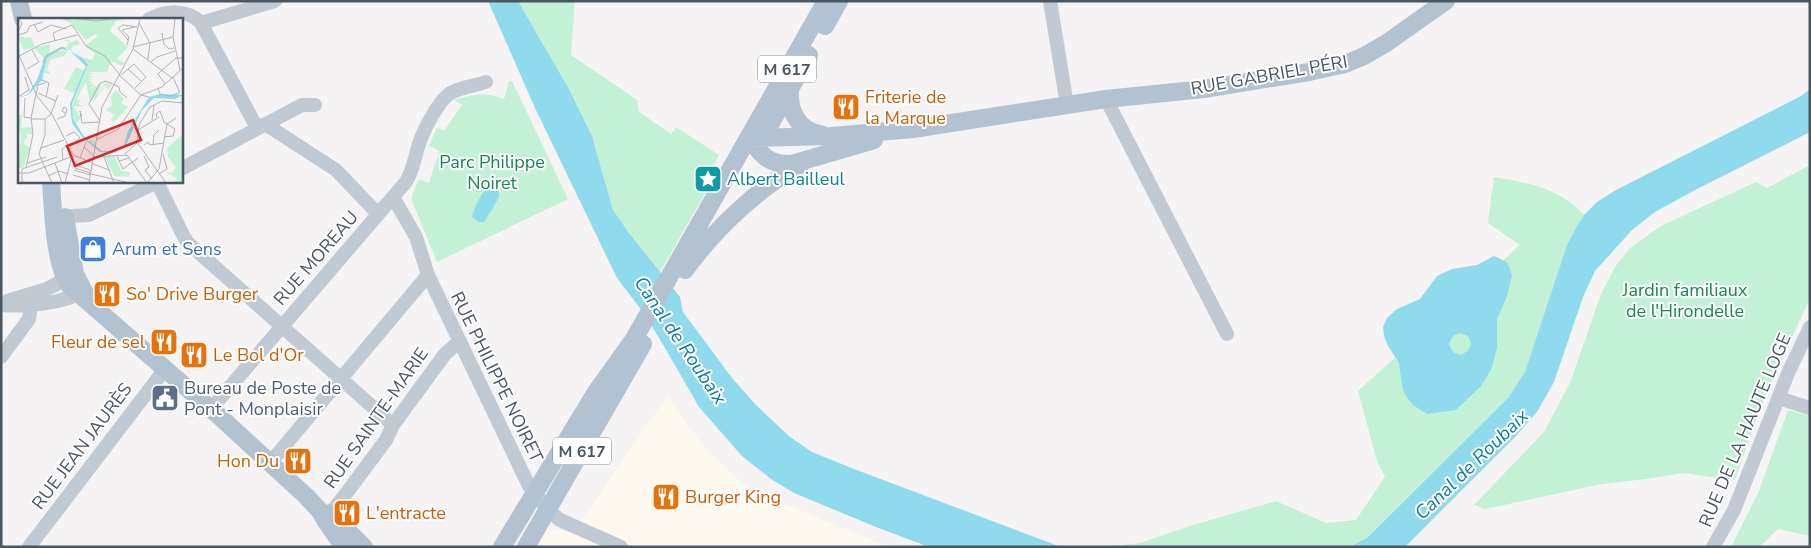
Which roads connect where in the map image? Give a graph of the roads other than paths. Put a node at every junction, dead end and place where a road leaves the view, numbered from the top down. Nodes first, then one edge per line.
1 (19, 1) edge
2 (275, 1) edge
3 (826, 1) edge
4 (839, 1) edge
5 (1050, 1) edge
6 (1431, 1) edge
7 (1446, 1) edge
8 (23, 18) edge
9 (152, 18) edge
10 (201, 23) junction
11 (486, 82) dead end
12 (790, 88) junction
13 (1106, 99) junction
14 (315, 105) dead end
15 (1067, 105) junction
16 (261, 126) junction
17 (913, 128) junction
18 (830, 136) junction
19 (756, 141) junction
20 (811, 159) junction
21 (182, 168) edge
22 (51, 182) edge
23 (58, 182) edge
24 (158, 182) edge
25 (393, 197) junction
26 (378, 214) junction
27 (59, 217) junction
28 (681, 268) junction
29 (428, 275) junction
30 (70, 277) junction
31 (81, 293) junction
32 (32, 300) junction
33 (1, 304) edge
34 (282, 326) junction
35 (1810, 327) edge
36 (1227, 334) dead end
37 (460, 342) junction
38 (635, 347) junction
39 (1, 357) edge
40 (165, 369) junction
41 (341, 378) junction
42 (1778, 398) junction
43 (1810, 408) edge
44 (211, 409) junction
45 (393, 425) junction
46 (270, 463) junction
47 (534, 493) junction
48 (548, 510) junction
49 (325, 515) junction
50 (36, 544) edge
51 (344, 547) edge
52 (364, 547) edge
53 (502, 547) edge
54 (526, 547) edge
55 (621, 547) edge
56 (1713, 547) edge

1 - 8 main road
2 - 10 street
3 - 19 main road, M 617
4 - 12 main road, M 617
5 - 15 street
6 - 13 main road, RUE GABRIEL PÉRI
7 - 13 main road, RUE GABRIEL PÉRI
9 - 10 street
10 - 16 street
11 - 25 street, RUE MOREAU
12 - 18 main road, RUE GABRIEL PÉRI
12 - 19 main road, M 617
13 - 15 main road, RUE GABRIEL PÉRI
13 - 36 street
14 - 16 street
15 - 17 main road, RUE GABRIEL PÉRI
16 - 21 street
16 - 26 street
17 - 18 main road, RUE GABRIEL PÉRI
17 - 20 main road, RUE GABRIEL PÉRI
18 - 19 main road, RUE GABRIEL PÉRI
19 - 20 main road, RUE GABRIEL PÉRI
19 - 28 main road, M 617
20 - 28 main road, RUE GABRIEL PÉRI
22 - 27 main road
23 - 27 main road
24 - 27 street
24 - 34 street
25 - 26 street, RUE MOREAU
25 - 29 street
26 - 34 street, RUE MOREAU
27 - 30 main road
28 - 38 main road, M 617
29 - 37 street, RUE PHILIPPE NOIRET
29 - 41 street
30 - 31 main road
30 - 32 street
31 - 32 street
31 - 40 main road
32 - 33 street
32 - 39 street
34 - 41 street
34 - 44 street, RUE MOREAU
35 - 42 street, RUE DE LA HAUTE LOGE
37 - 45 street, RUE SAINTE-MARIE
37 - 47 street, RUE PHILIPPE NOIRET
38 - 47 main road, M 617
38 - 48 main road, M 617
40 - 44 main road
40 - 50 street, RUE JEAN JAURÈS
41 - 45 street
41 - 46 street
42 - 43 street
42 - 56 street, RUE DE LA HAUTE LOGE
44 - 46 main road
45 - 49 street, RUE SAINTE-MARIE
46 - 49 main road
47 - 48 street, RUE PHILIPPE NOIRET
47 - 53 main road, M 617
48 - 54 main road, M 617
48 - 55 street, RUE PHILIPPE NOIRET
49 - 51 main road
49 - 52 main road

